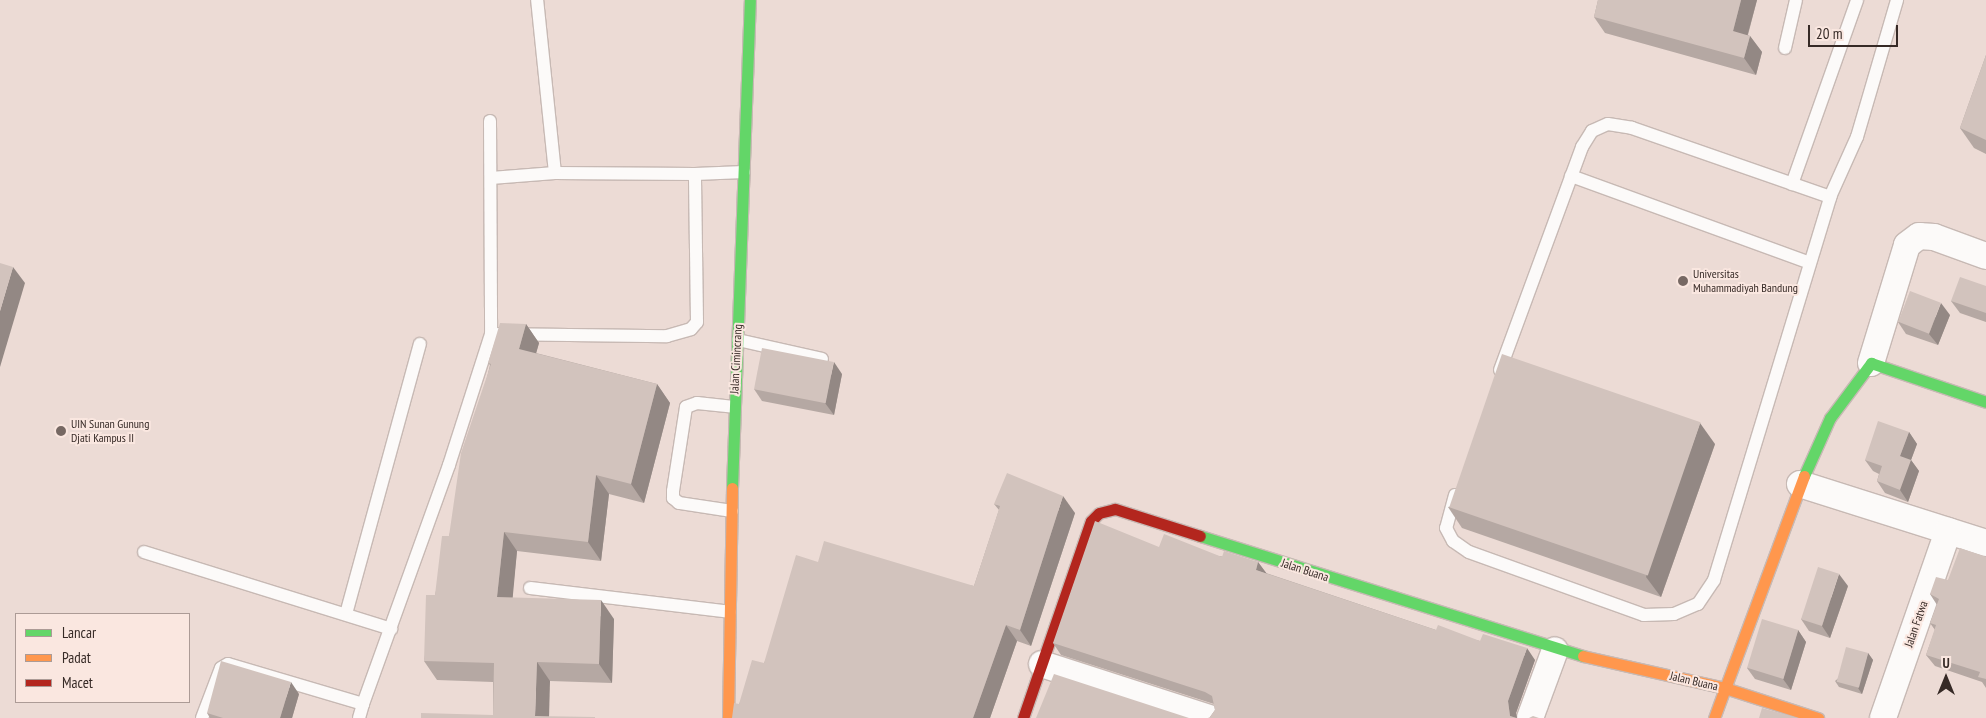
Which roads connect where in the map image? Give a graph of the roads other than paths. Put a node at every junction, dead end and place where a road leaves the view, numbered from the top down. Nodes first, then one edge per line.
1 (537, 0) edge
2 (750, 0) edge
3 (1796, 0) edge
4 (1857, 0) edge
5 (1897, 0) edge
6 (1785, 48) dead end
7 (490, 122) dead end
8 (744, 172) junction
9 (555, 173) junction
10 (695, 174) junction
11 (1571, 176) junction
12 (491, 178) junction
13 (1792, 184) junction
14 (1830, 197) junction
15 (1986, 256) edge
16 (1810, 263) junction
17 (491, 334) junction
18 (738, 340) junction
19 (420, 344) dead end
20 (822, 359) edge
21 (1871, 363) junction
22 (1497, 379) edge
23 (1986, 402) edge
24 (734, 407) junction
25 (1460, 481) edge
26 (1800, 484) junction
27 (732, 511) junction
28 (1948, 531) junction
29 (1986, 543) edge
30 (144, 552) dead end
31 (530, 588) dead end
32 (730, 612) junction
33 (346, 614) junction
34 (391, 629) junction
35 (1555, 650) junction
36 (1042, 664) junction
37 (1725, 688) junction
38 (363, 704) junction
39 (202, 718) edge
40 (358, 718) edge
41 (728, 718) edge
42 (1023, 718) edge
43 (1209, 718) edge
44 (1530, 718) edge
45 (1714, 718) edge
46 (1818, 718) edge
47 (1884, 718) edge

1 - 9 lane
2 - 8 street, Jalan Cimincrang
3 - 6 lane
4 - 13 lane
5 - 14 lane
7 - 12 lane
8 - 10 lane
8 - 18 street, Jalan Cimincrang
9 - 10 lane
9 - 12 lane
10 - 17 lane
11 - 13 lane
11 - 16 lane
11 - 22 lane
12 - 17 lane
13 - 14 lane
14 - 16 lane
15 - 21 street
16 - 25 lane
17 - 34 lane
18 - 20 lane
18 - 24 street, Jalan Cimincrang
19 - 33 lane
21 - 23 street
21 - 26 street
24 - 27 street, Jalan Cimincrang
24 - 27 lane
26 - 28 street
26 - 37 street
27 - 32 street, Jalan Cimincrang
28 - 29 street
28 - 47 street, Jalan Fatwa
30 - 33 lane
31 - 32 lane
32 - 41 street, Jalan Cimincrang
33 - 34 lane
34 - 38 lane
35 - 36 street, Jalan Buana
35 - 37 street, Jalan Buana
35 - 44 street
36 - 42 street, Jalan Buana
36 - 43 street
37 - 45 street
37 - 46 street, Jalan Buana
38 - 39 lane
38 - 40 lane

